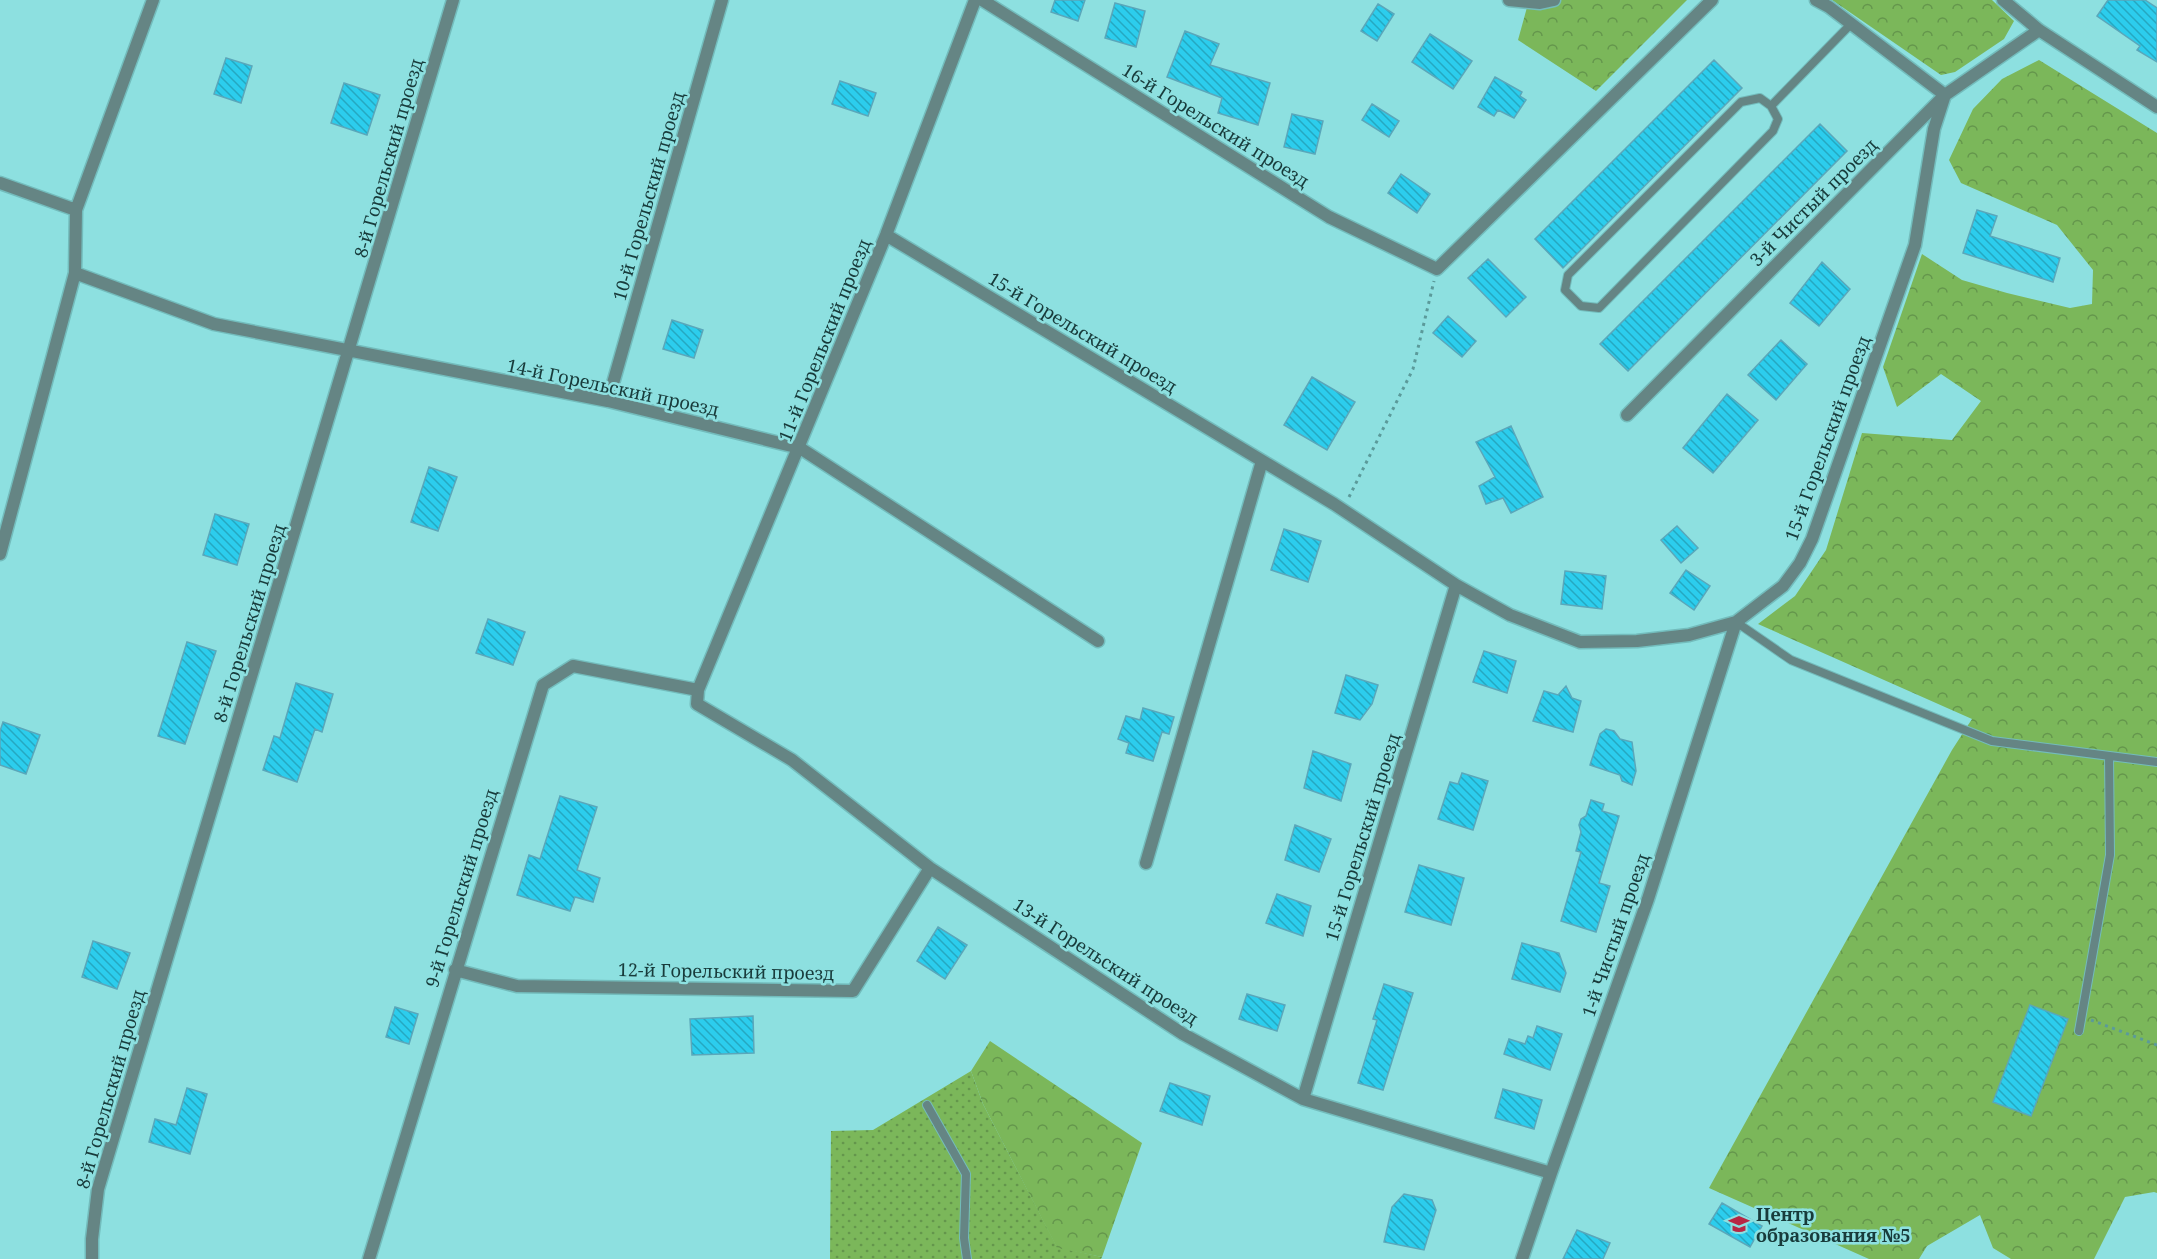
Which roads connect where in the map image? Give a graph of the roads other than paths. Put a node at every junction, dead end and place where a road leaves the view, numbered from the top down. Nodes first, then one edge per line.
1 (153, 0) edge
2 (453, 0) edge
3 (723, 0) edge
4 (975, 0) edge
5 (982, 0) edge
6 (1509, 0) edge
7 (1554, 0) edge
8 (1712, 0) edge
9 (1816, 0) edge
10 (2003, 0) edge
11 (1851, 24) junction
12 (2039, 30) junction
13 (1944, 95) junction
14 (1771, 106) junction
15 (2157, 107) edge
16 (0, 183) edge
17 (76, 210) junction
18 (886, 235) junction
19 (75, 273) junction
20 (349, 350) junction
21 (608, 401) junction
22 (1627, 415) dead end
23 (800, 448) junction
24 (1262, 460) junction
25 (0, 554) edge
26 (1456, 585) junction
27 (1736, 622) junction
28 (1098, 641) dead end
29 (698, 690) junction
30 (2109, 756) junction
31 (2157, 762) edge
32 (1146, 864) dead end
33 (930, 868) junction
34 (455, 970) junction
35 (2079, 1031) dead end
36 (1303, 1099) junction
37 (927, 1105) dead end
38 (1551, 1173) junction
39 (92, 1259) edge
40 (369, 1259) edge
41 (967, 1259) edge
42 (1522, 1259) edge

1 - 17 street
2 - 20 street, 8-й Горельский проезд
3 - 21 street, 10-й Горельский проезд
4 - 18 street, 11-й Горельский проезд
5 - 8 street, 16-й Горельский проезд
6 - 7 street
9 - 11 street
10 - 12 street
11 - 13 street
11 - 14 lane
12 - 13 street, 3-й Чистый проезд
12 - 15 street
13 - 22 street, 3-й Чистый проезд
13 - 27 street, 15-й Горельский проезд
14 - 14 lane
16 - 17 street
17 - 19 street
18 - 23 street, 11-й Горельский проезд
18 - 24 street, 15-й Горельский проезд
19 - 20 street, 14-й Горельский проезд
19 - 25 street
20 - 21 street, 14-й Горельский проезд
20 - 39 street, 8-й Горельский проезд
21 - 23 street, 14-й Горельский проезд
23 - 28 street, 14-й Горельский проезд
23 - 29 street, 11-й Горельский проезд
24 - 26 street, 15-й Горельский проезд
24 - 32 street
26 - 27 street, 15-й Горельский проезд
26 - 36 street, 15-й Горельский проезд
27 - 30 lane
27 - 38 street, 1-й Чистый проезд
29 - 33 street, 13-й Горельский проезд
29 - 34 street, 9-й Горельский проезд
30 - 31 lane
30 - 35 lane
33 - 34 street, 12-й Горельский проезд
33 - 36 street, 13-й Горельский проезд
34 - 40 street, 9-й Горельский проезд
36 - 38 street, 13-й Горельский проезд
37 - 41 lane
38 - 42 street, 1-й Чистый проезд

